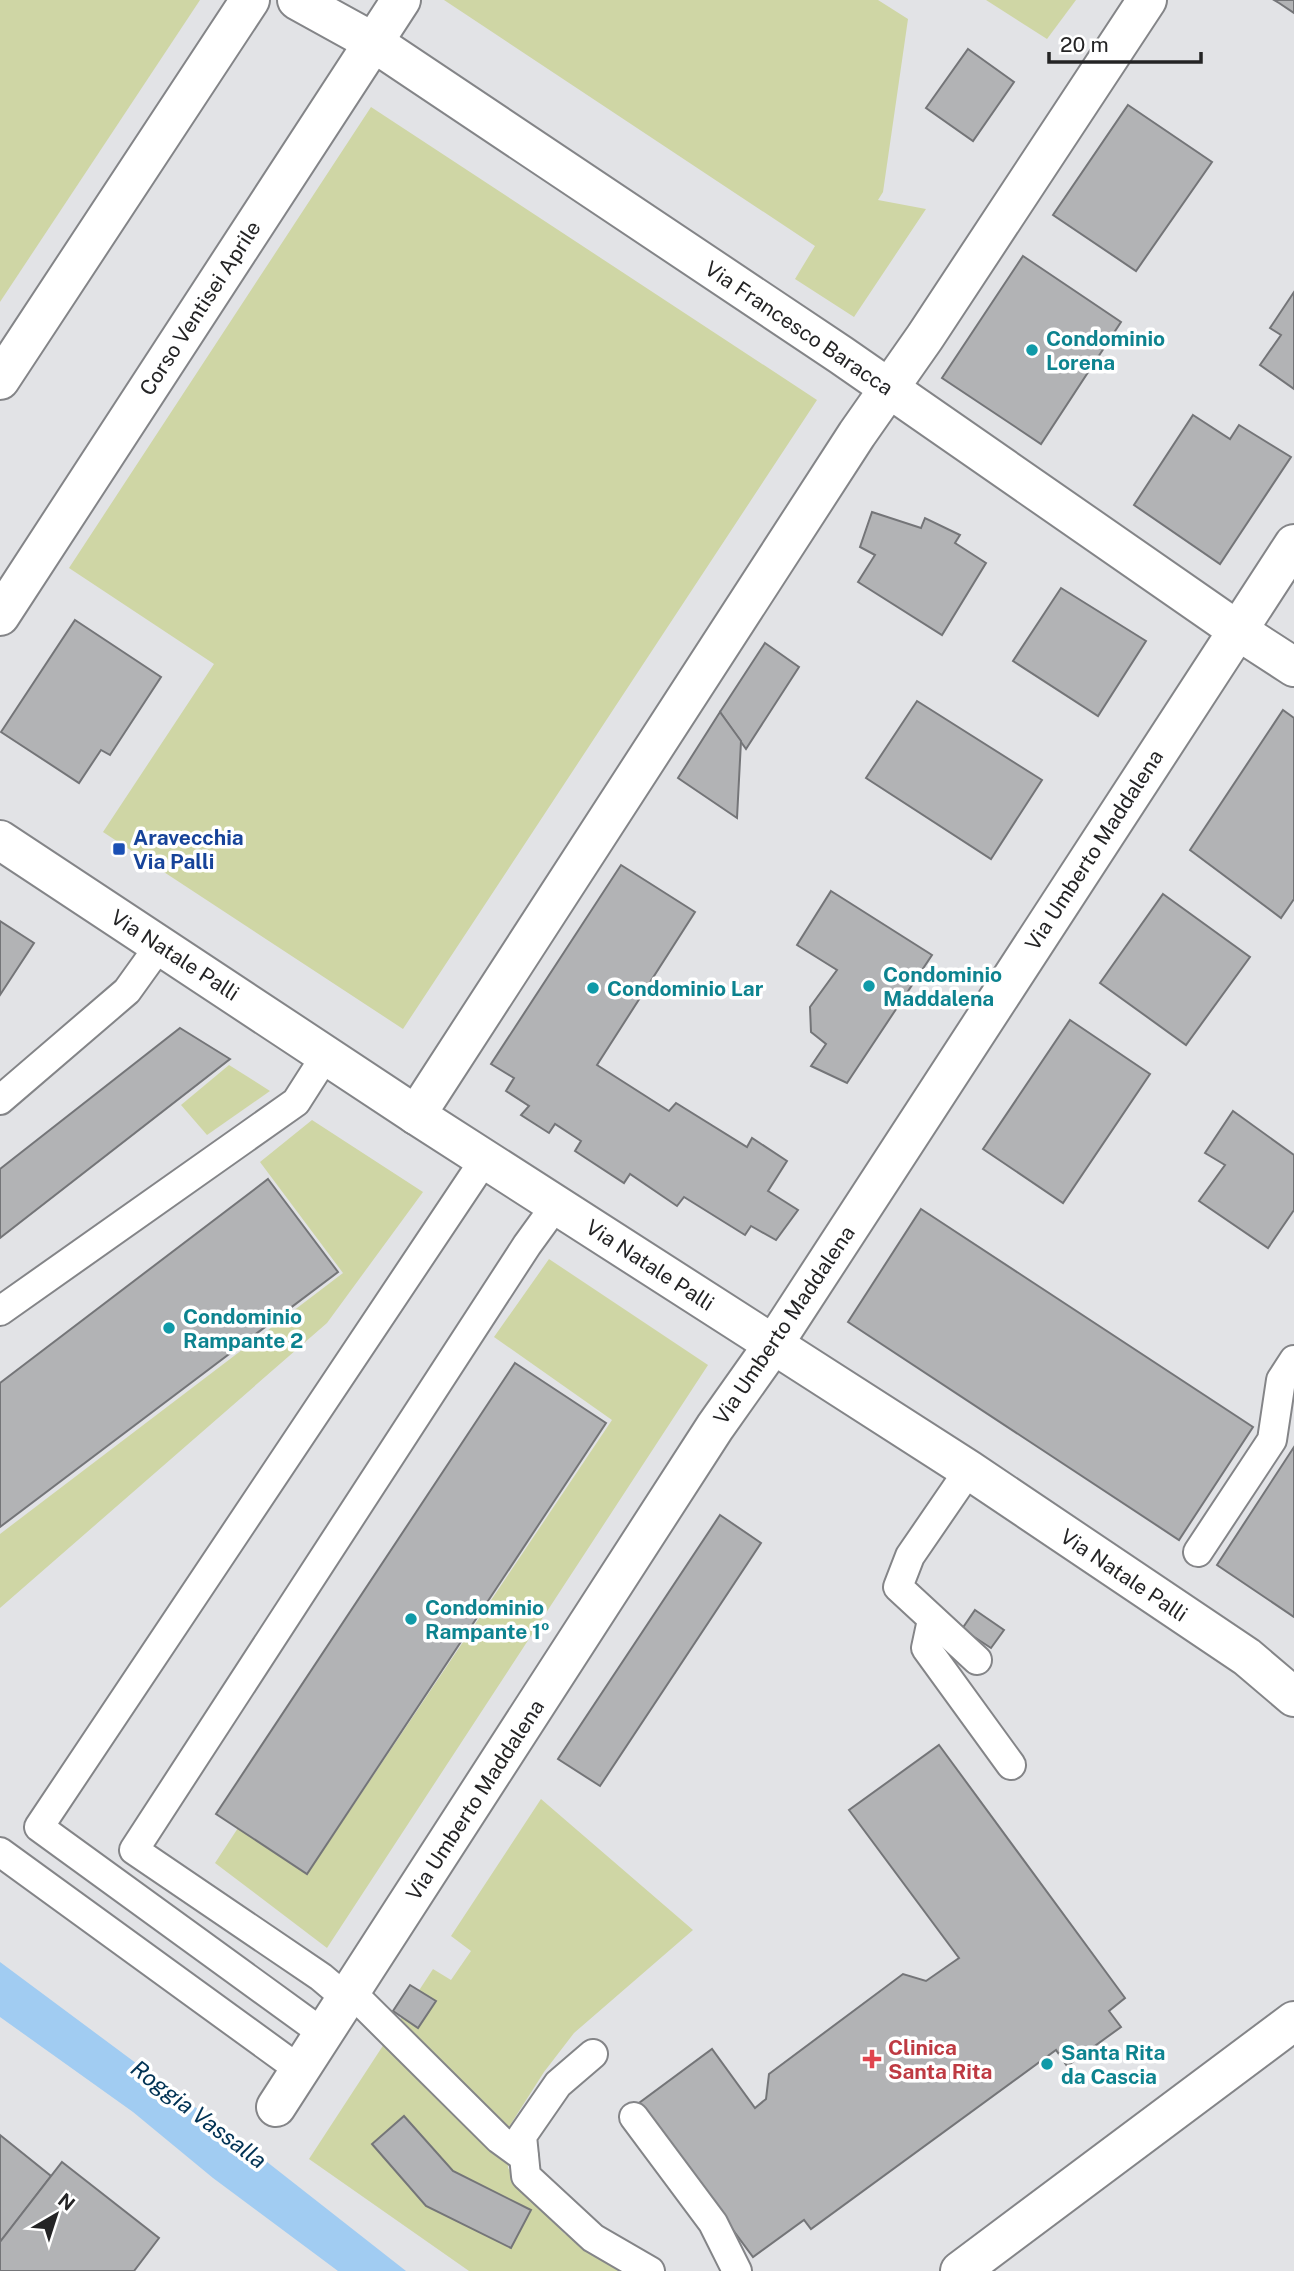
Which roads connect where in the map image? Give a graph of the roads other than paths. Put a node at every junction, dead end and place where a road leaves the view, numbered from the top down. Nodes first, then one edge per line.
1 (250, 0) edge
2 (297, 0) edge
3 (401, 0) edge
4 (1147, 0) edge
5 (373, 42) junction
6 (0, 380) edge
7 (890, 390) junction
8 (1294, 544) edge
9 (0, 617) edge
10 (1237, 630) junction
11 (1294, 667) edge
12 (0, 840) edge
13 (160, 945) junction
14 (326, 1055) junction
15 (0, 1100) edge
16 (416, 1115) junction
17 (485, 1159) junction
18 (556, 1205) junction
19 (0, 1311) edge
20 (774, 1345) junction
21 (1294, 1360) edge
22 (969, 1470) junction
23 (1198, 1552) dead end
24 (932, 1620) junction
25 (977, 1660) dead end
26 (1294, 1697) edge
27 (1012, 1766) dead end
28 (0, 1852) edge
29 (349, 1995) junction
30 (1294, 2021) edge
31 (324, 2034) junction
32 (593, 2054) dead end
33 (300, 2070) junction
34 (276, 2107) dead end
35 (634, 2117) dead end
36 (524, 2157) junction
37 (650, 2271) edge
38 (737, 2271) edge
39 (960, 2271) edge

1 - 6 street
2 - 5 street, Via Francesco Baracca
3 - 5 street, Corso Ventisei Aprile
4 - 7 street
5 - 7 street, Via Francesco Baracca
5 - 9 street, Corso Ventisei Aprile
7 - 10 street, Via Francesco Baracca
7 - 16 street
8 - 10 street, Via Umberto Maddalena
10 - 11 street, Via Francesco Baracca
10 - 20 street, Via Umberto Maddalena
12 - 13 street, Via Natale Palli
13 - 14 street, Via Natale Palli
13 - 15 lane
14 - 16 street, Via Natale Palli
14 - 19 lane
16 - 17 street, Via Natale Palli
17 - 18 street, Via Natale Palli
17 - 31 lane
18 - 20 street, Via Natale Palli
18 - 29 lane
20 - 22 street, Via Natale Palli
20 - 29 street, Via Umberto Maddalena
21 - 23 lane
22 - 24 lane
22 - 26 street, Via Natale Palli
24 - 25 lane
24 - 27 lane
28 - 33 lane
29 - 31 street, Via Umberto Maddalena
29 - 36 lane
30 - 39 street
31 - 33 street, Via Umberto Maddalena
32 - 36 lane
33 - 34 street, Via Umberto Maddalena
35 - 38 lane
36 - 37 lane

